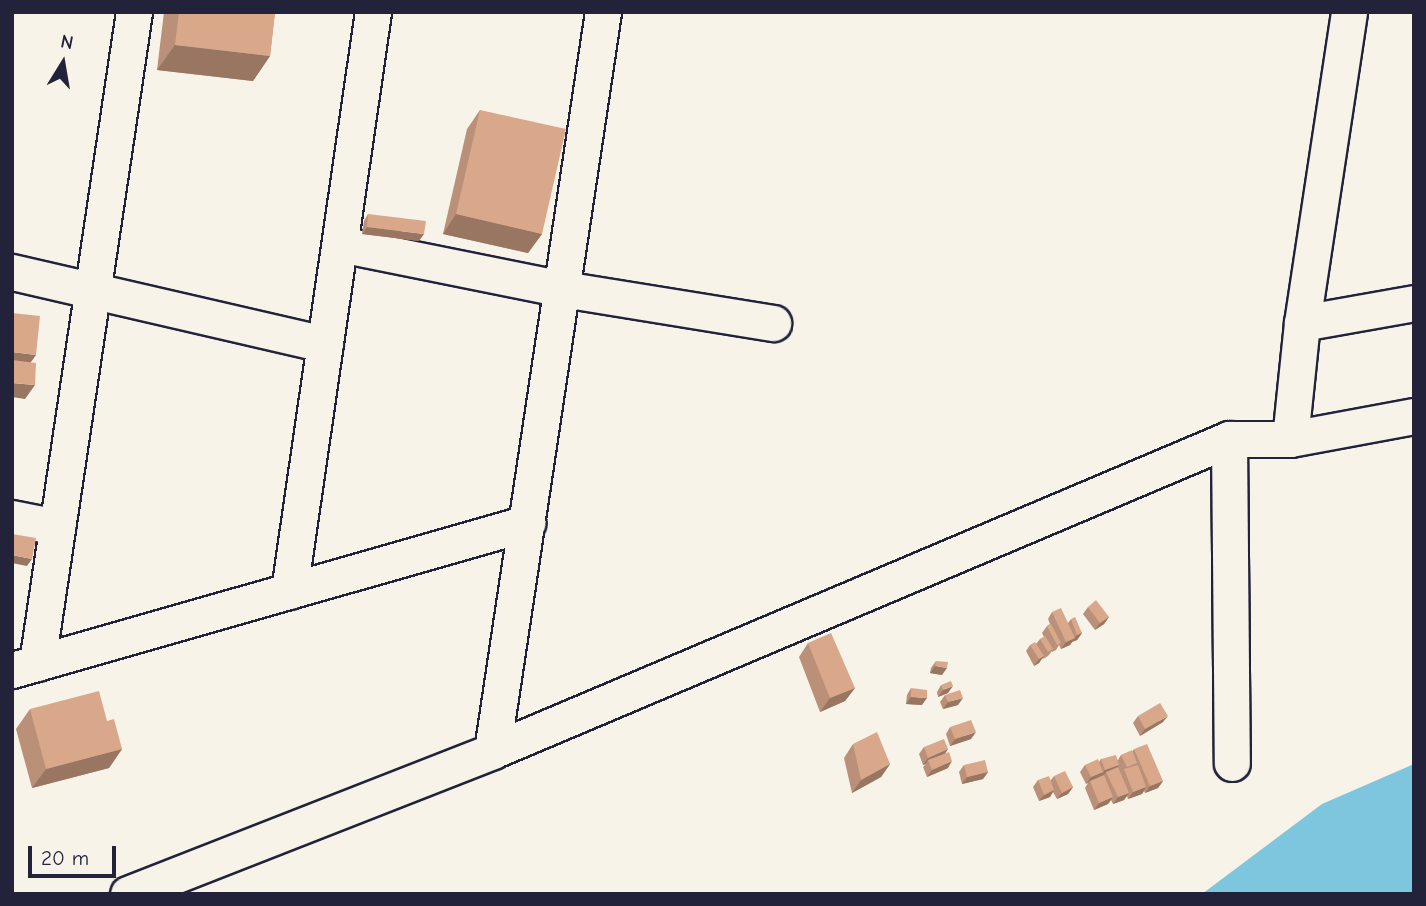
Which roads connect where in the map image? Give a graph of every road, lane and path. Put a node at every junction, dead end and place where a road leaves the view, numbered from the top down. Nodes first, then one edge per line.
1 (134, 12) edge
2 (373, 12) edge
3 (603, 12) edge
4 (1349, 12) edge
5 (340, 244) junction
6 (12, 272) edge
7 (563, 289) junction
8 (92, 290) junction
9 (1414, 303) edge
10 (773, 323) dead end
11 (1302, 323) junction
12 (325, 344) junction
13 (1414, 416) edge
14 (1229, 439) junction
15 (1290, 439) junction
16 (12, 518) edge
17 (527, 523) junction
18 (57, 527) junction
19 (289, 591) junction
20 (24, 667) edge
21 (492, 751) junction
22 (1232, 763) dead end
23 (128, 894) edge

1 - 8 street
2 - 5 street
3 - 7 street
4 - 11 street
5 - 7 street
5 - 12 street
6 - 8 street
7 - 10 street
7 - 17 street
8 - 12 street
8 - 18 street
9 - 11 street
11 - 15 street
12 - 19 street
13 - 15 street
14 - 15 street
14 - 21 street
14 - 22 street
16 - 18 street
17 - 19 street
17 - 21 street
18 - 20 street
19 - 20 street
21 - 23 street

